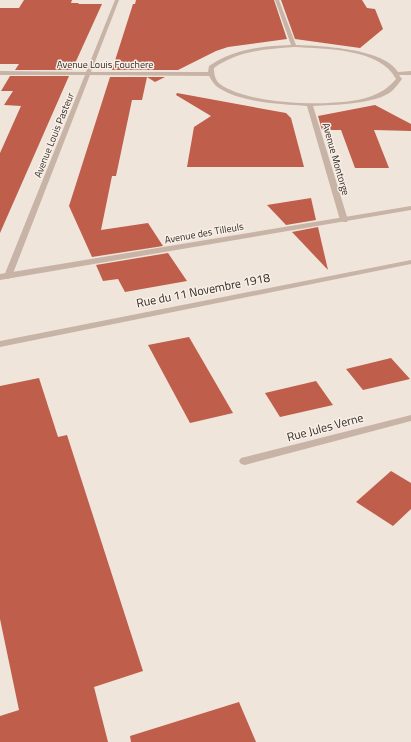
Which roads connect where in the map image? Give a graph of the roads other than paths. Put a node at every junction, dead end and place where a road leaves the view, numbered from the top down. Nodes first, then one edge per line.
1 (117, 0) edge
2 (277, 0) edge
3 (294, 46) junction
4 (0, 73) edge
5 (89, 73) junction
6 (398, 73) junction
7 (411, 73) edge
8 (211, 74) junction
9 (310, 105) junction
10 (411, 208) edge
11 (344, 220) junction
12 (411, 262) edge
13 (4, 277) edge
14 (0, 344) edge
15 (411, 418) edge
16 (245, 461) dead end

1 - 5 street, Avenue Louis Pasteur
2 - 3 street
3 - 6 street
3 - 8 street
4 - 5 street, Avenue Louis Fouchere
5 - 8 street, Avenue Louis Fouchere
5 - 13 street, Avenue Louis Pasteur
6 - 7 street
6 - 9 street
8 - 9 street
9 - 11 street, Avenue Montorge
10 - 11 street, Avenue des Tilleuls
11 - 13 street, Avenue des Tilleuls
12 - 14 street, Rue du 11 Novembre 1918
15 - 16 street, Rue Jules Verne

